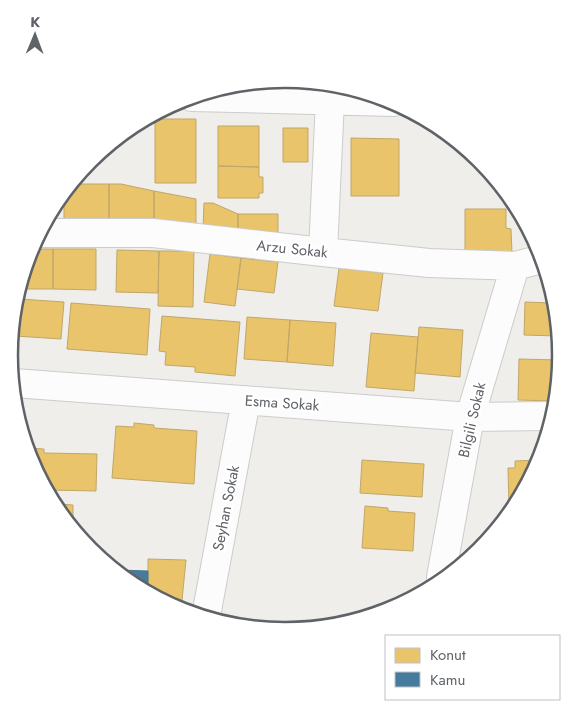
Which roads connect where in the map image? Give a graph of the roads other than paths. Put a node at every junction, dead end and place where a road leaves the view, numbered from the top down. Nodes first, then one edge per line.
1 (261, 91) edge
2 (230, 94) edge
3 (330, 100) junction
4 (368, 101) edge
5 (47, 233) edge
6 (323, 252) junction
7 (535, 261) edge
8 (515, 266) junction
9 (19, 383) edge
10 (246, 400) junction
11 (545, 416) edge
12 (470, 417) junction
13 (442, 571) edge
14 (207, 610) edge

1 - 2 street
1 - 3 street
3 - 4 street
3 - 6 street
5 - 6 street, Arzu Sokak
6 - 8 street, Arzu Sokak
7 - 8 street, Arzu Sokak
8 - 12 street, Bilgili Sokak
9 - 10 street, Esma Sokak
10 - 12 street, Esma Sokak
10 - 14 street, Seyhan Sokak
11 - 12 street, Esma Sokak
12 - 13 street, Bilgili Sokak

